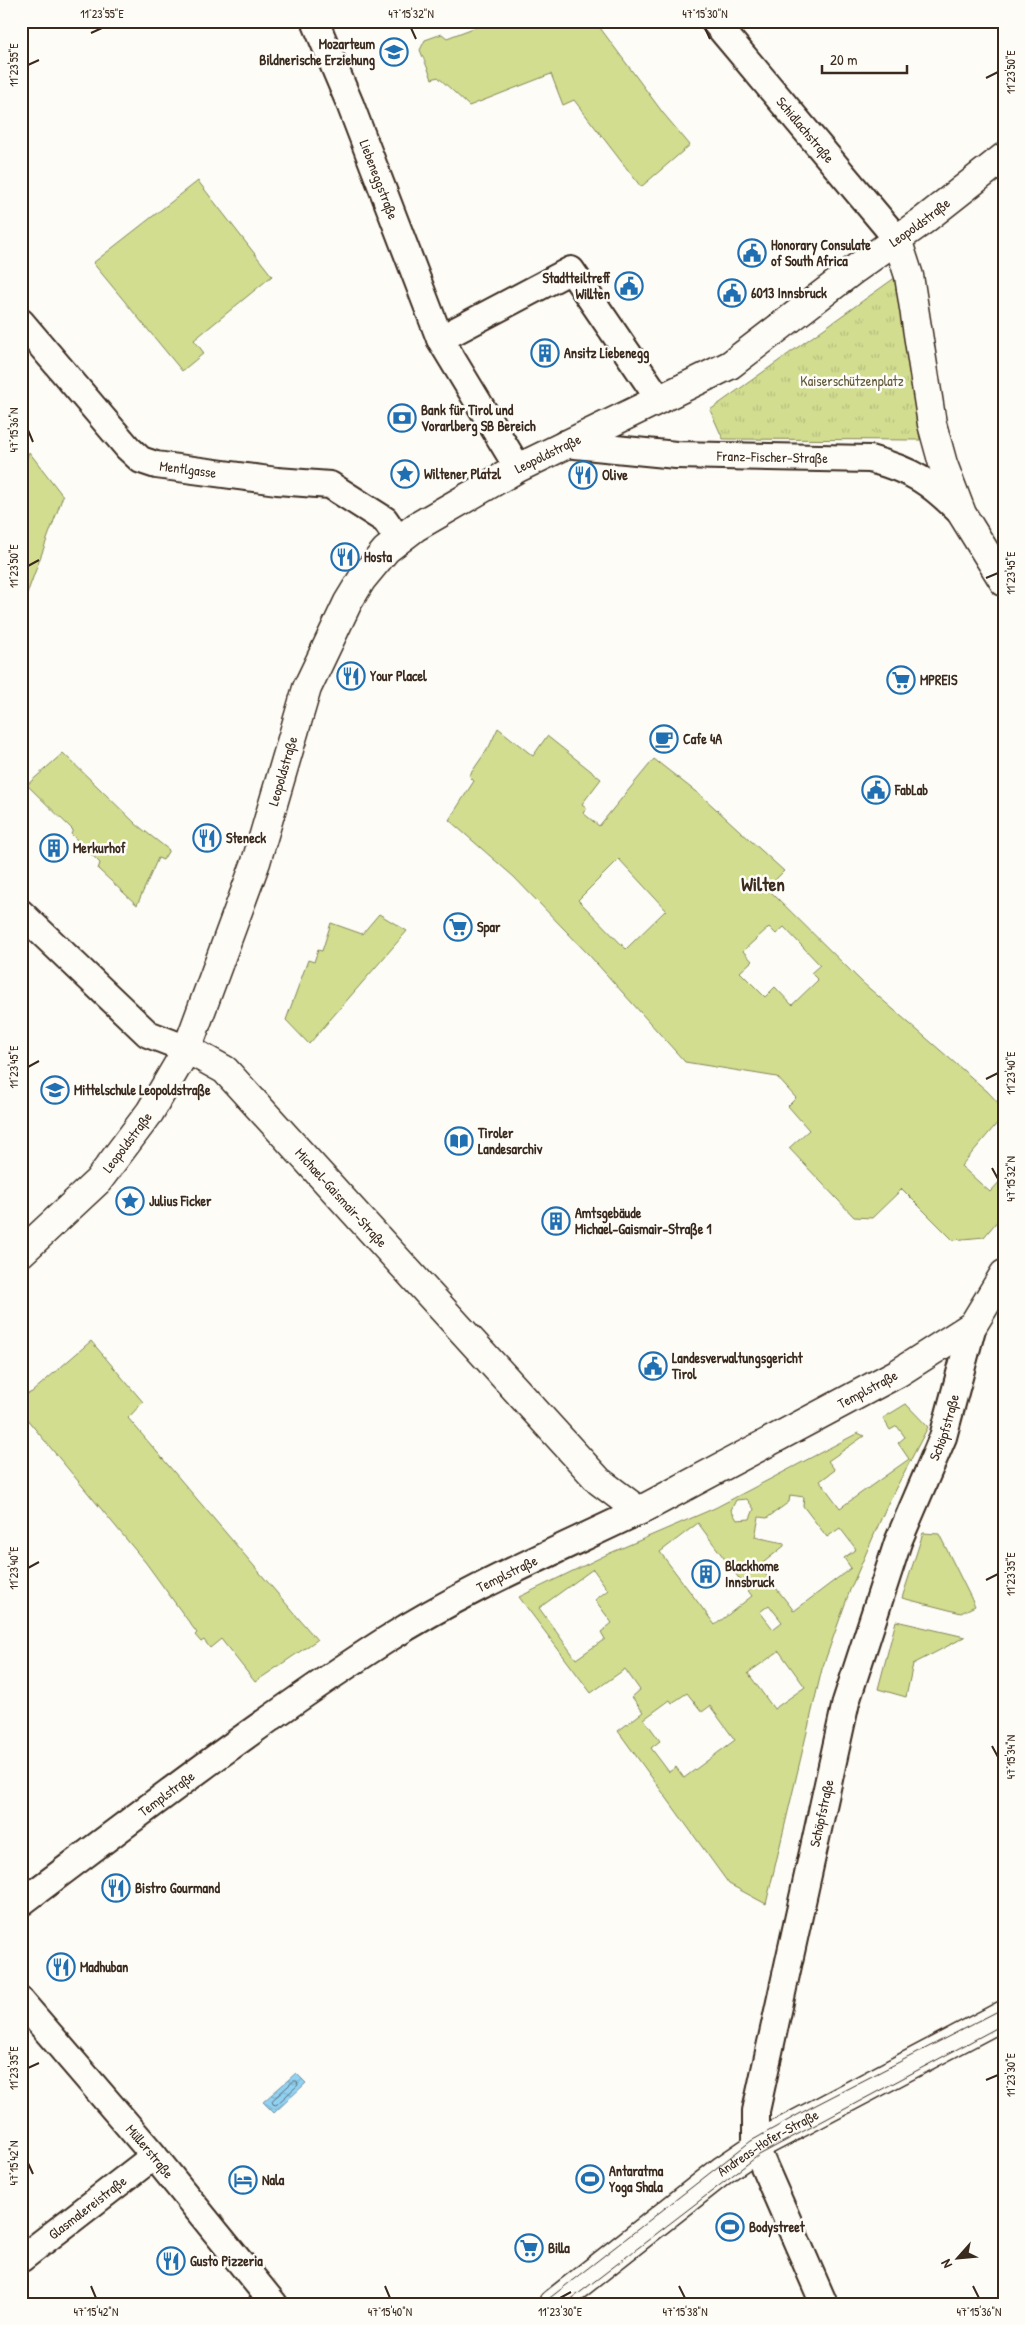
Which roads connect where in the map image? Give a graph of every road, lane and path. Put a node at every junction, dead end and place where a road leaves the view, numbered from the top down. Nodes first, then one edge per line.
1 (315, 21) edge
2 (714, 21) edge
3 (1004, 157) edge
4 (897, 239) junction
5 (21, 322) edge
6 (440, 339) junction
7 (659, 399) junction
8 (564, 444) junction
9 (518, 468) junction
10 (962, 514) junction
11 (398, 539) junction
12 (1002, 574) edge
13 (21, 913) edge
14 (187, 1049) junction
15 (21, 1253) edge
16 (1004, 1274) edge
17 (973, 1325) junction
18 (639, 1511) junction
19 (21, 1903) edge
20 (21, 2001) edge
21 (1004, 2015) edge
22 (756, 2148) junction
23 (154, 2156) junction
24 (21, 2259) edge
25 (274, 2304) edge
26 (553, 2304) edge
27 (824, 2304) edge

1 - 6 street, Liebeneggstraße
2 - 4 street, Schidlachstraße
3 - 4 street, Leopoldstraße
4 - 7 street, Leopoldstraße
4 - 10 street, Franz-Fischer-Straße
5 - 11 street, Mentlgasse
6 - 7 street
6 - 9 street, Liebeneggstraße
7 - 8 street, Leopoldstraße
8 - 9 street, Leopoldstraße
8 - 10 street, Franz-Fischer-Straße
9 - 11 street, Leopoldstraße
10 - 12 street, Franz-Fischer-Straße
11 - 14 street, Leopoldstraße
13 - 14 street, Michael-Gaismair-Straße
14 - 15 street, Leopoldstraße
14 - 18 street, Michael-Gaismair-Straße
16 - 17 street, Templstraße
17 - 18 street, Templstraße
17 - 22 street, Schöpfstraße
18 - 19 street, Templstraße
20 - 23 street, Müllerstraße
21 - 22 street, Andreas-Hofer-Straße
22 - 26 street, Andreas-Hofer-Straße
22 - 27 street, Schöpfstraße
23 - 24 street, Glasmalereistraße
23 - 25 street, Müllerstraße

